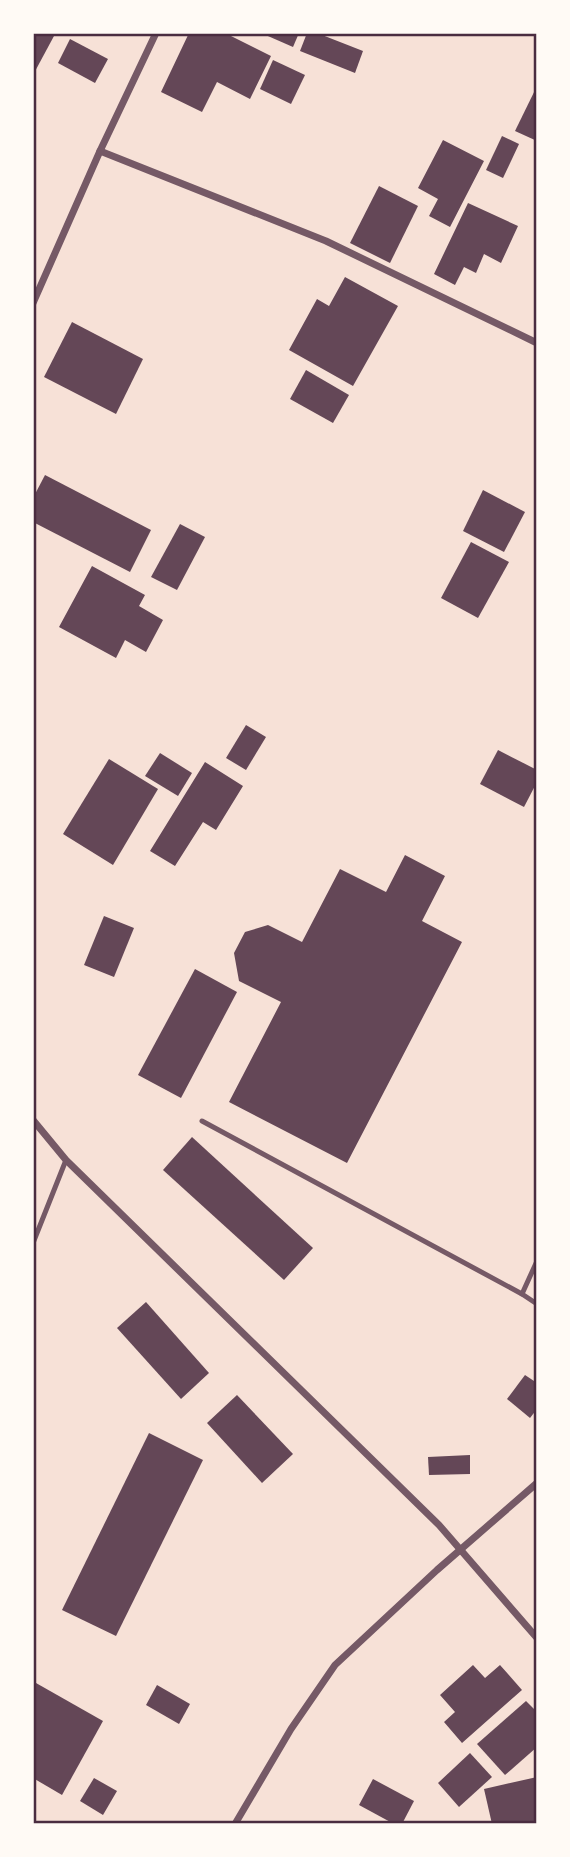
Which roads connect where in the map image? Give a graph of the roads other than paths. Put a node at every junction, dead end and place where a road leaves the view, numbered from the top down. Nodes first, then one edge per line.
1 (156, 33) edge
2 (100, 150) junction
3 (33, 303) edge
4 (537, 343) edge
5 (33, 1120) edge
6 (202, 1121) dead end
7 (66, 1160) junction
8 (33, 1243) edge
9 (537, 1261) edge
10 (522, 1294) junction
11 (537, 1304) edge
12 (537, 1483) edge
13 (460, 1550) junction
14 (537, 1638) edge
15 (235, 1824) edge

1 - 2 street
2 - 3 street
2 - 4 street
5 - 7 street
6 - 10 lane
7 - 8 lane
7 - 13 street
9 - 10 lane
10 - 11 lane
12 - 13 street
13 - 14 street
13 - 15 street

